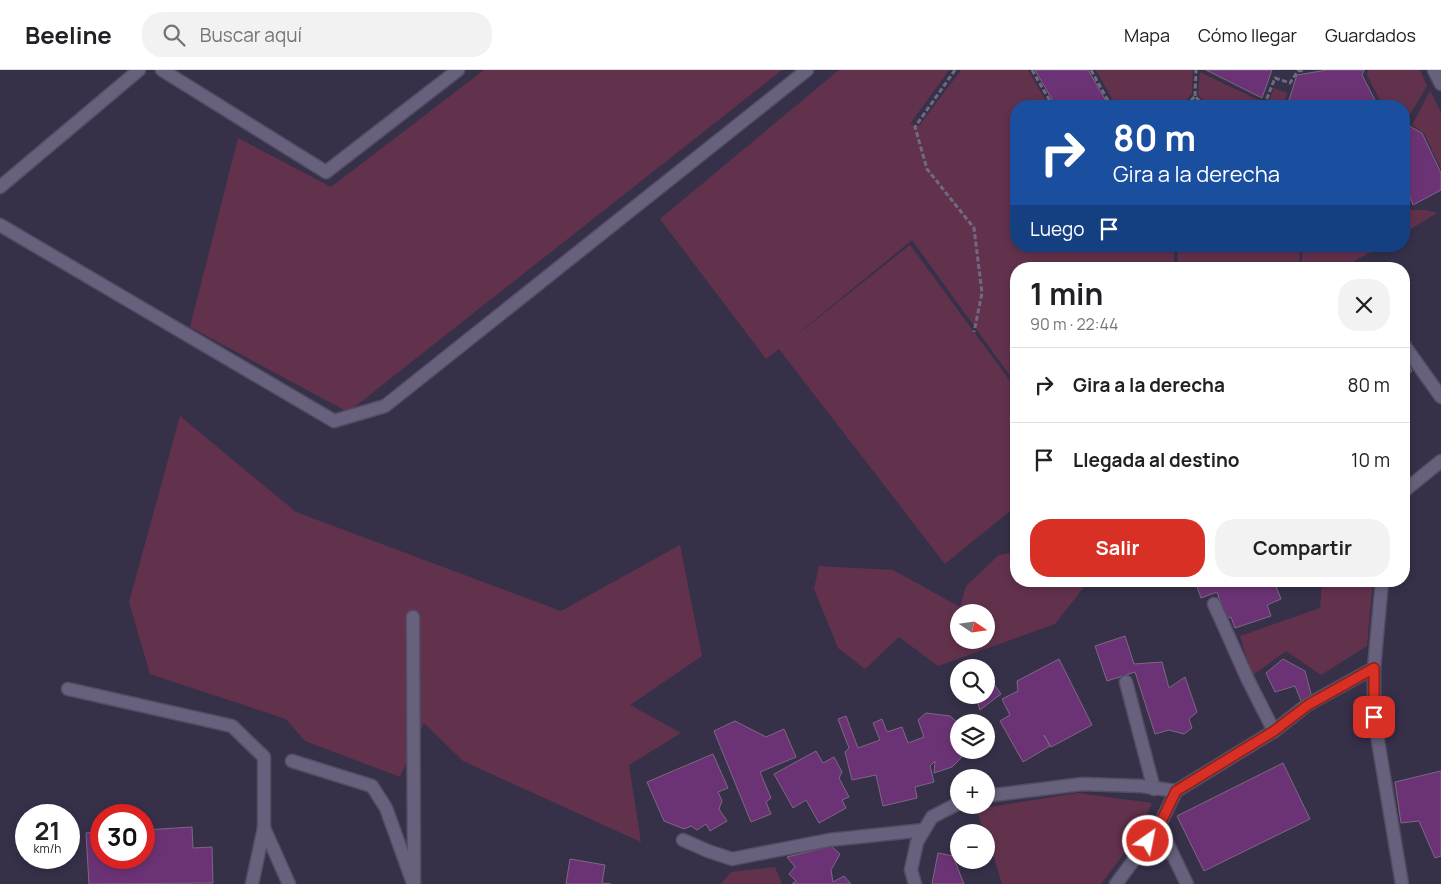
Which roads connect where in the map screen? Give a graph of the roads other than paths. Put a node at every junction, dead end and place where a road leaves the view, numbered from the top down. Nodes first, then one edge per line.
1 (139, 70) edge
2 (162, 70) edge
3 (458, 70) edge
4 (807, 70) edge
5 (1434, 70) edge
6 (1441, 84) edge
7 (0, 187) edge
8 (0, 225) edge
9 (1410, 353) edge
10 (1441, 397) edge
11 (1441, 461) edge
12 (1410, 483) edge
13 (1381, 587) edge
14 (1214, 604) dead end
15 (413, 617) dead end
16 (1374, 668) junction
17 (1126, 682) dead end
18 (68, 689) dead end
19 (1274, 731) junction
20 (292, 761) dead end
21 (1154, 788) junction
22 (1176, 791) junction
23 (995, 795) edge
24 (950, 808) edge
25 (1159, 826) junction
26 (264, 828) junction
27 (924, 830) junction
28 (683, 840) dead end
29 (252, 884) edge
30 (288, 884) edge
31 (414, 884) edge
32 (915, 884) edge
33 (1116, 884) edge
34 (1187, 884) edge
35 (1402, 884) edge

1 - 7 street
2 - 3 street
4 - 8 street
5 - 6 street
9 - 10 street
11 - 12 street
13 - 16 street
14 - 19 street
15 - 31 street
16 - 19 street
16 - 35 street
17 - 21 street
18 - 26 street
19 - 22 street
20 - 31 street
21 - 22 street
21 - 23 street
22 - 25 street
24 - 27 street
25 - 33 street
25 - 34 street
26 - 29 street
26 - 30 street
27 - 28 street
27 - 32 street

